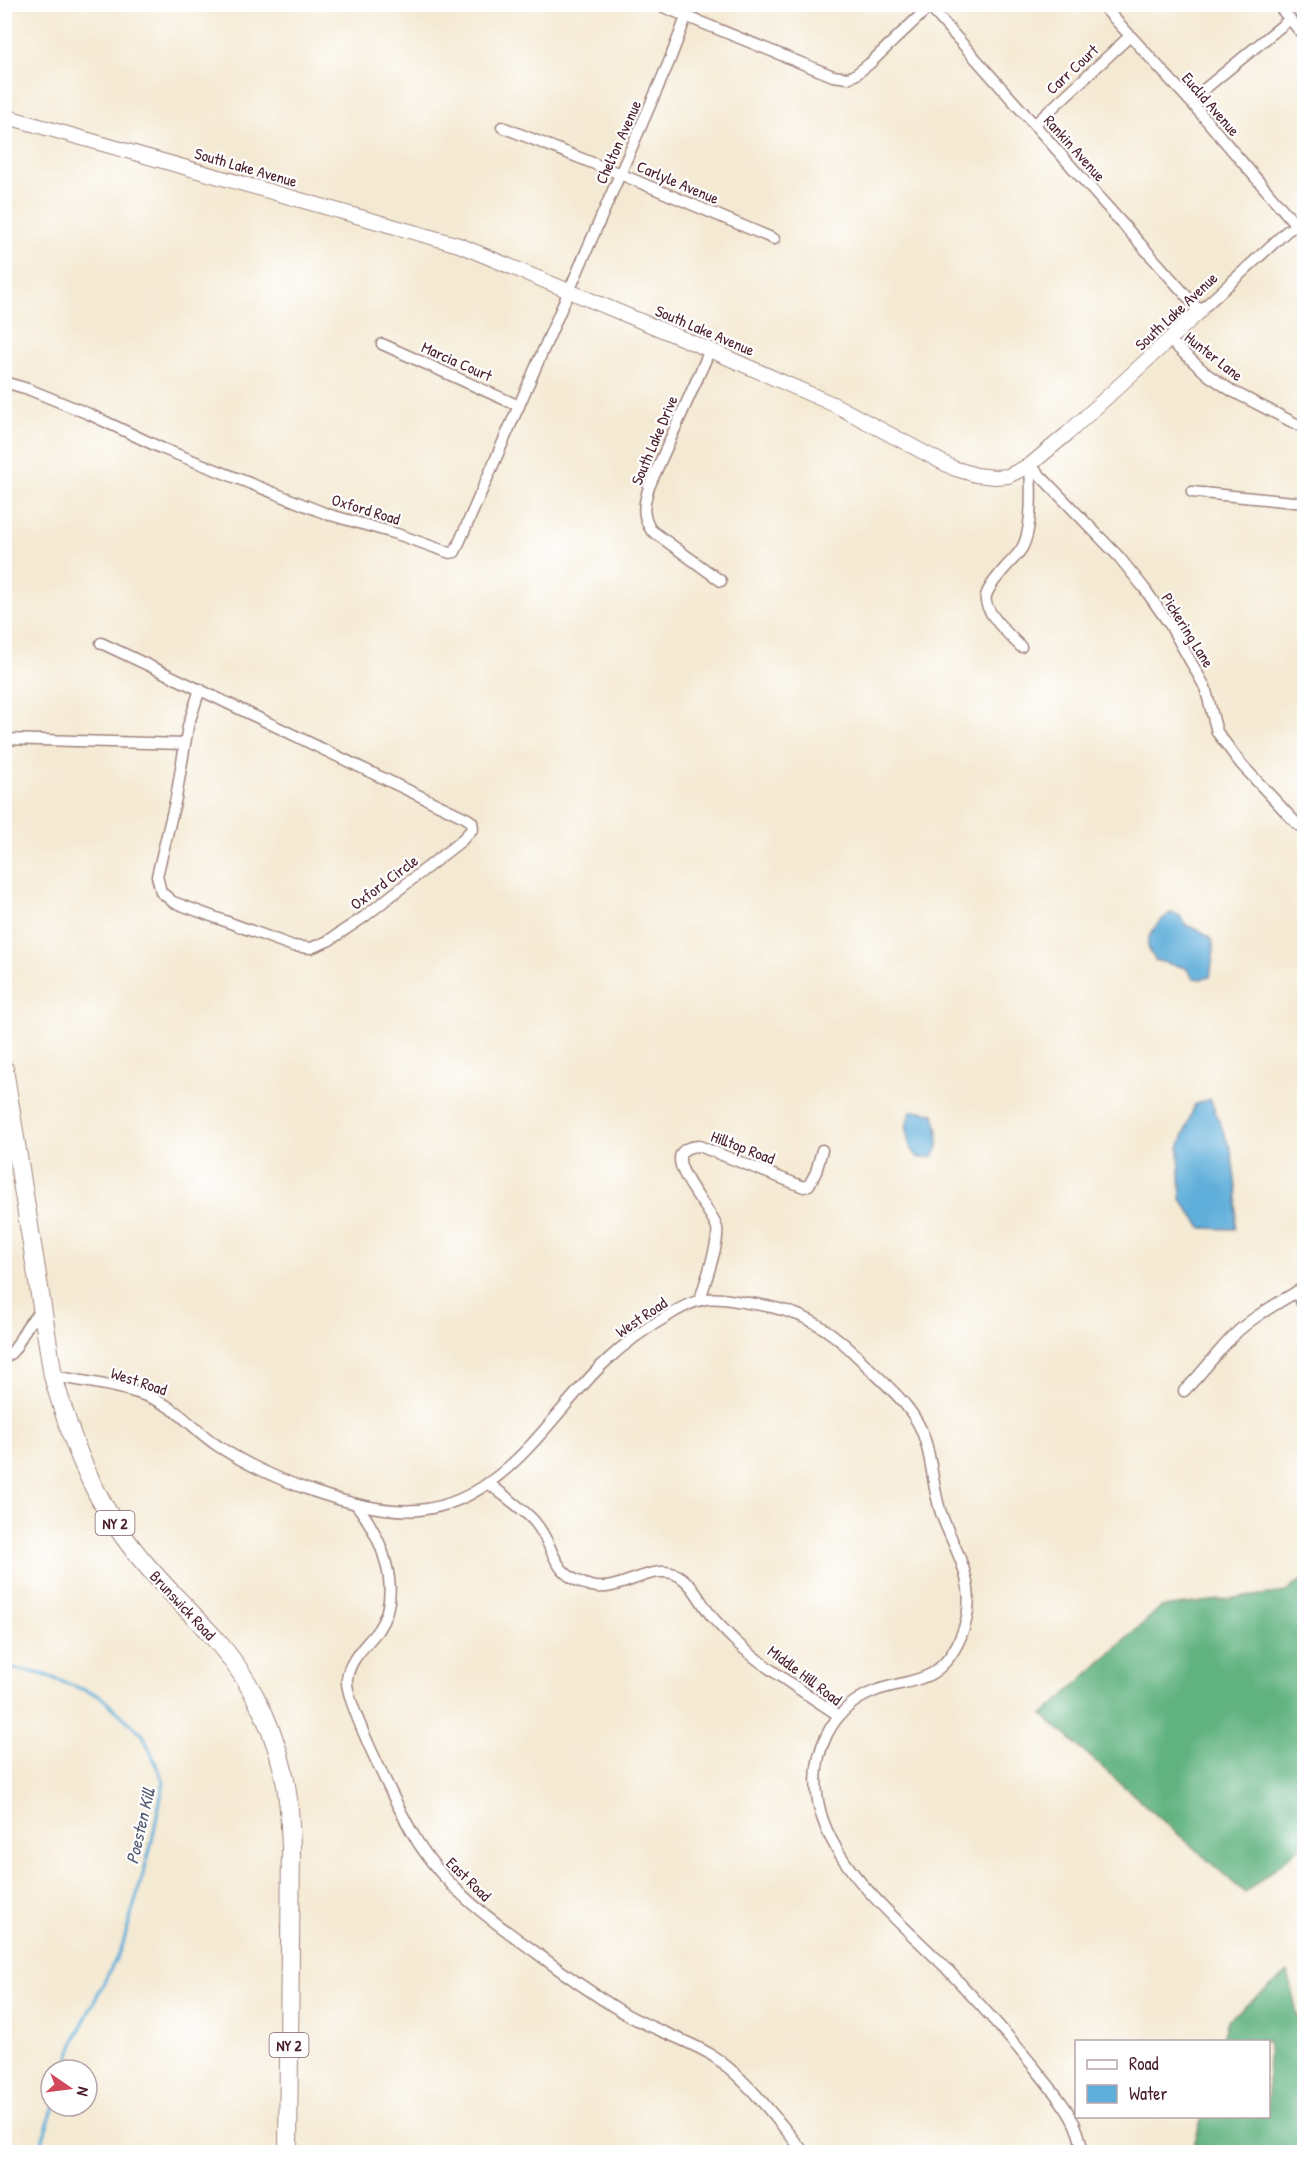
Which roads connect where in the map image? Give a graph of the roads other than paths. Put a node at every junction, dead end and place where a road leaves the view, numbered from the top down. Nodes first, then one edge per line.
1 (656, 4) edge
2 (691, 4) edge
3 (1101, 4) edge
4 (1277, 4) edge
5 (928, 6) edge
6 (687, 18) junction
7 (1290, 19) junction
8 (1130, 36) junction
9 (1305, 36) edge
10 (1190, 101) junction
11 (4, 116) edge
12 (1034, 125) junction
13 (502, 127) dead end
14 (620, 174) junction
15 (1300, 223) edge
16 (774, 239) dead end
17 (569, 290) junction
18 (1200, 311) junction
19 (1169, 340) junction
20 (382, 345) dead end
21 (710, 350) junction
22 (4, 382) edge
23 (519, 406) junction
24 (1305, 428) edge
25 (1030, 465) junction
26 (1192, 492) dead end
27 (1305, 503) edge
28 (721, 581) dead end
29 (101, 643) dead end
30 (1021, 647) dead end
31 (200, 689) junction
32 (4, 739) edge
33 (184, 744) junction
34 (1298, 825) dead end
35 (4, 1069) edge
36 (8, 1110) edge
37 (822, 1150) dead end
38 (1300, 1290) edge
39 (700, 1300) junction
40 (1305, 1307) edge
41 (43, 1309) junction
42 (4, 1359) edge
43 (53, 1376) junction
44 (1184, 1391) dead end
45 (488, 1483) junction
46 (356, 1504) junction
47 (838, 1715) junction
48 (288, 2152) edge
49 (804, 2152) edge
50 (1082, 2152) edge

1 - 6 street
2 - 6 street, Chelton Avenue
3 - 8 street, Euclid Avenue
4 - 7 street
5 - 6 street
5 - 12 street, Rankin Avenue
6 - 14 street, Chelton Avenue
7 - 9 street
7 - 10 street
8 - 10 street, Euclid Avenue
8 - 12 street, Carr Court
10 - 15 street, Euclid Avenue
11 - 17 street, South Lake Avenue
12 - 18 street, Rankin Avenue
13 - 14 street, Carlyle Avenue
14 - 16 street, Carlyle Avenue
14 - 17 street, Chelton Avenue
15 - 18 street, South Lake Avenue
17 - 21 street, South Lake Avenue
17 - 23 street, Oxford Road
18 - 19 street, South Lake Avenue
19 - 24 street, Hunter Lane
19 - 25 street, South Lake Avenue
20 - 23 street, Marcia Court
21 - 25 street, South Lake Avenue
21 - 28 street, South Lake Drive
22 - 23 street, Oxford Road
25 - 30 street
25 - 34 street, Pickering Lane
26 - 27 street
29 - 31 street, Oxford Circle
31 - 33 street, Oxford Circle
31 - 33 street, Oxford Circle
32 - 33 street
35 - 36 main road, Brunswick Road / NY 2
36 - 41 main road, Brunswick Road / NY 2
37 - 39 street, Hilltop Road
38 - 40 street
38 - 44 street
39 - 45 street, West Road
39 - 47 street, West Road
41 - 42 street
41 - 43 main road, Brunswick Road / NY 2
43 - 46 street, West Road
43 - 48 main road, Brunswick Road / NY 2
45 - 46 street, West Road
45 - 47 street, Middle Hill Road
46 - 49 street, East Road
47 - 50 street, Middle Hill Road

